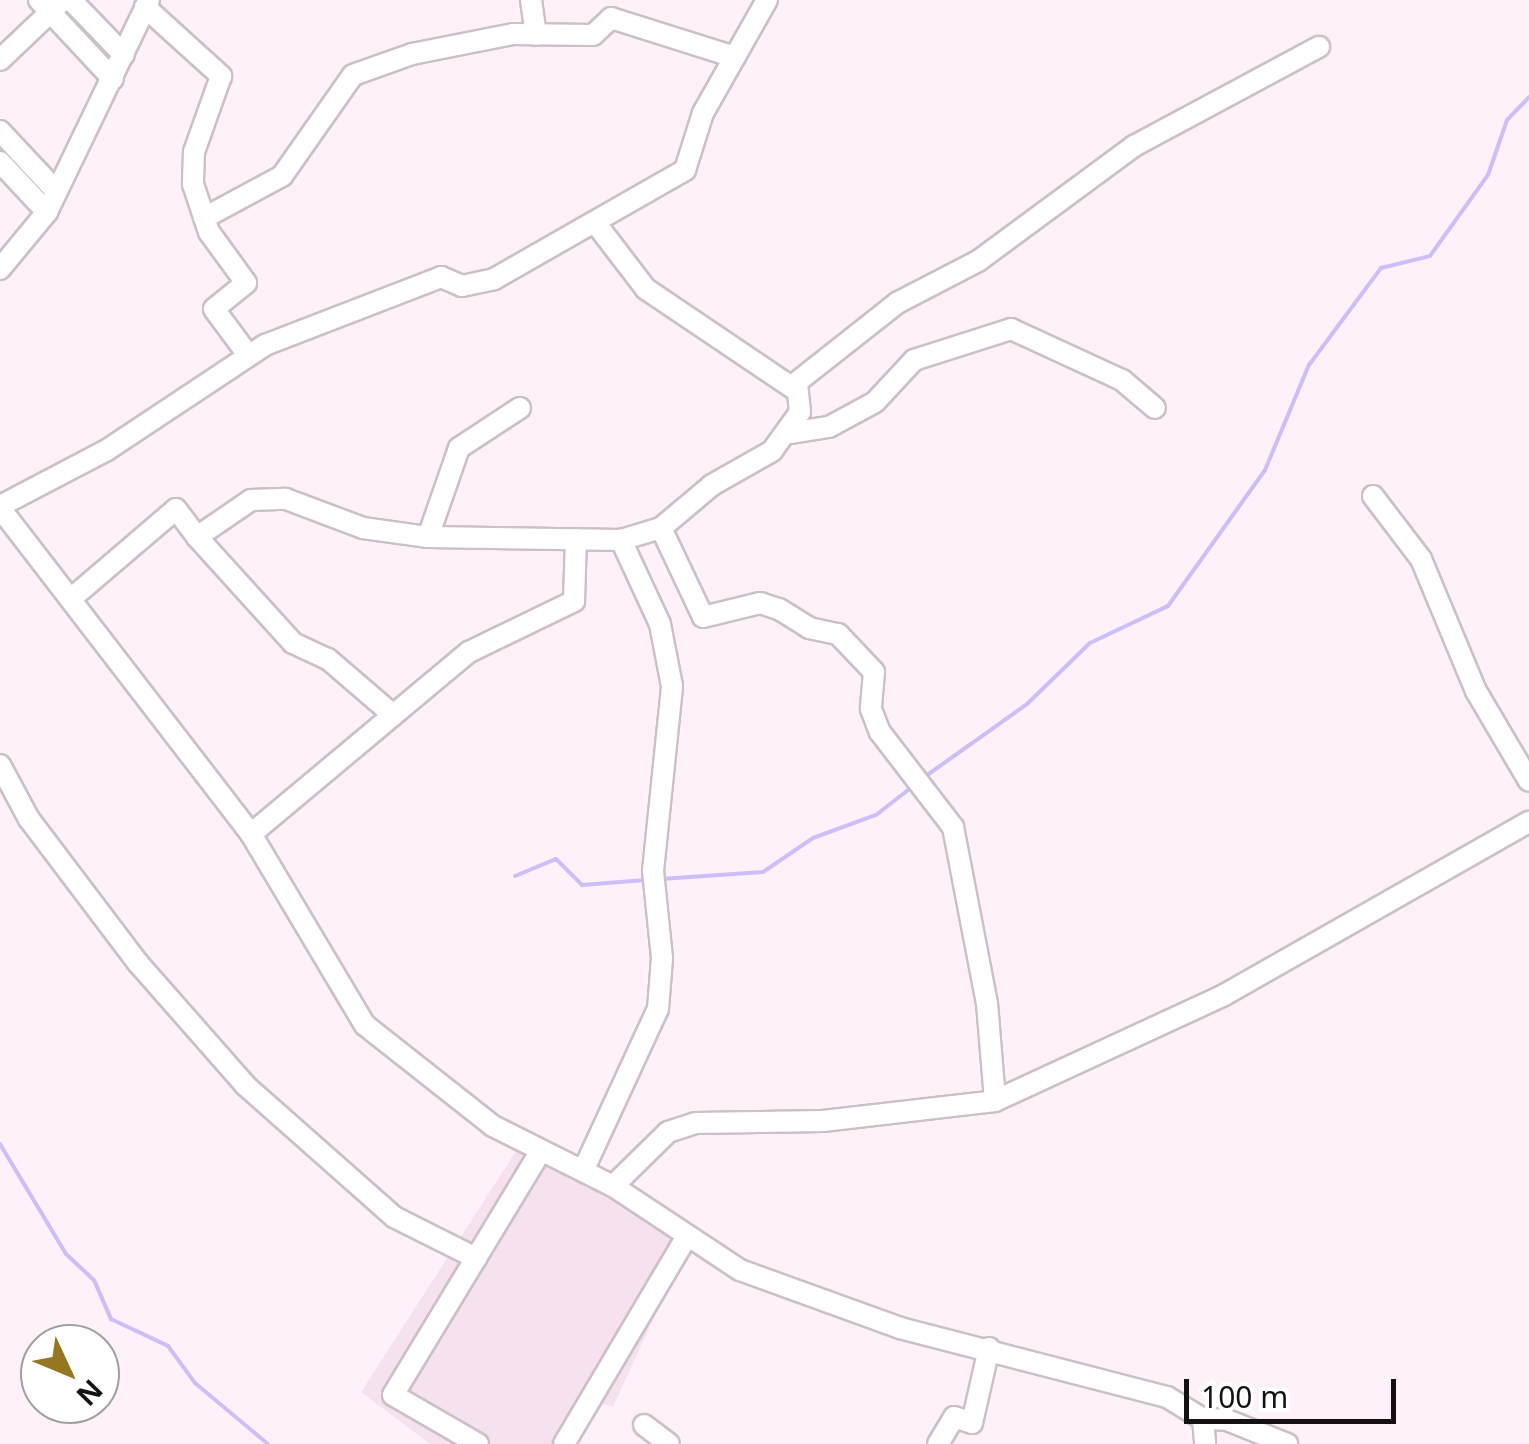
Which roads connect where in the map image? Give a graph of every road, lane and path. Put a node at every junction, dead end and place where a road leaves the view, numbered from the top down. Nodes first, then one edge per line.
1 (71, 0) edge
2 (532, 0) edge
3 (613, 0) edge
4 (767, 0) edge
5 (51, 4) edge
6 (147, 4) edge
7 (605, 20) junction
8 (536, 35) junction
9 (1319, 46) dead end
10 (124, 54) junction
11 (735, 57) junction
12 (0, 60) edge
13 (113, 78) junction
14 (0, 131) edge
15 (6, 162) edge
16 (58, 192) junction
17 (47, 212) junction
18 (204, 218) junction
19 (597, 225) junction
20 (0, 268) edge
21 (248, 355) junction
22 (793, 388) junction
23 (520, 408) dead end
24 (1155, 408) dead end
25 (790, 433) junction
26 (1373, 496) dead end
27 (0, 507) edge
28 (661, 528) junction
29 (197, 537) junction
30 (428, 537) junction
31 (576, 539) junction
32 (622, 540) junction
33 (73, 597) junction
34 (392, 714) junction
35 (0, 766) edge
36 (1529, 781) edge
37 (1529, 822) edge
38 (251, 834) junction
39 (995, 1102) junction
40 (541, 1151) junction
41 (584, 1172) junction
42 (613, 1186) junction
43 (685, 1239) junction
44 (476, 1258) junction
45 (990, 1348) junction
46 (1203, 1419) junction
47 (644, 1425) dead end
48 (478, 1444) edge
49 (564, 1444) edge
50 (669, 1444) edge
51 (938, 1444) edge
52 (1205, 1444) edge
53 (1287, 1444) edge

1 - 10 street
2 - 8 street
3 - 7 street
4 - 11 street
5 - 12 street
5 - 13 street
6 - 10 street
6 - 18 street
7 - 8 street
7 - 11 street
8 - 18 street
9 - 22 street
10 - 13 street
11 - 19 street
13 - 16 street
14 - 15 street
15 - 16 street
15 - 17 street
16 - 17 street
17 - 20 street
18 - 21 street
19 - 21 street
19 - 22 street
21 - 27 street
22 - 25 street
23 - 30 street
24 - 25 street
25 - 28 street
26 - 36 street
27 - 33 street
28 - 32 street
28 - 39 street
29 - 30 street
29 - 33 street
29 - 34 street
30 - 31 street
31 - 32 street
31 - 34 street
32 - 41 street
33 - 38 street
34 - 38 street
35 - 44 street
37 - 39 street
38 - 40 street
39 - 42 street
40 - 41 street
40 - 44 street
41 - 42 street
42 - 43 street
43 - 45 street
43 - 49 street
44 - 48 street
45 - 46 street
45 - 51 street
46 - 52 street
46 - 53 street
47 - 50 street

